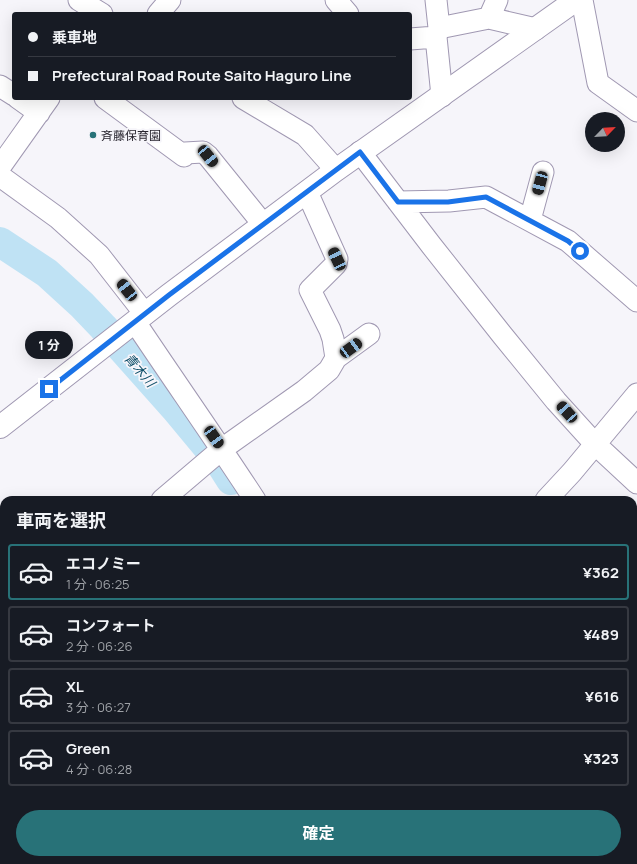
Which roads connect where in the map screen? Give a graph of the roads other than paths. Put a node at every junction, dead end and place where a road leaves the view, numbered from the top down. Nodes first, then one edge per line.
1 (79, 0) edge
2 (336, 0) edge
3 (436, 0) edge
4 (576, 0) edge
5 (582, 0) edge
6 (493, 9) edge
7 (99, 12) edge
8 (346, 12) edge
9 (536, 29) junction
10 (438, 32) junction
11 (412, 38) edge
12 (0, 86) edge
13 (12, 94) edge
14 (442, 96) junction
15 (25, 100) edge
16 (108, 100) edge
17 (246, 100) edge
18 (44, 105) edge
19 (637, 111) edge
20 (360, 152) junction
21 (0, 167) edge
22 (336, 170) junction
23 (543, 172) dead end
24 (0, 176) edge
25 (307, 192) junction
26 (398, 202) junction
27 (530, 220) junction
28 (263, 224) junction
29 (637, 301) edge
30 (140, 318) junction
31 (369, 334) dead end
32 (336, 358) junction
33 (637, 394) edge
34 (0, 427) edge
35 (595, 444) junction
36 (222, 450) junction
37 (637, 483) edge
38 (167, 496) edge
39 (252, 496) edge
40 (551, 496) edge

1 - 7 street
2 - 8 street
3 - 10 street
4 - 9 main road
5 - 19 street
6 - 9 street
6 - 10 street
9 - 14 main road
10 - 11 street
10 - 14 street
12 - 13 street
14 - 20 main road
15 - 18 street
16 - 28 street
17 - 22 street
18 - 21 street
20 - 22 main road
20 - 26 street
22 - 25 main road
23 - 27 street
24 - 30 street
25 - 28 main road
25 - 32 street
26 - 27 street
26 - 35 street
27 - 29 street
28 - 30 main road
30 - 34 main road
30 - 36 street
31 - 32 street
32 - 36 street
33 - 35 street
35 - 37 street
35 - 40 street
36 - 38 street
36 - 39 street

